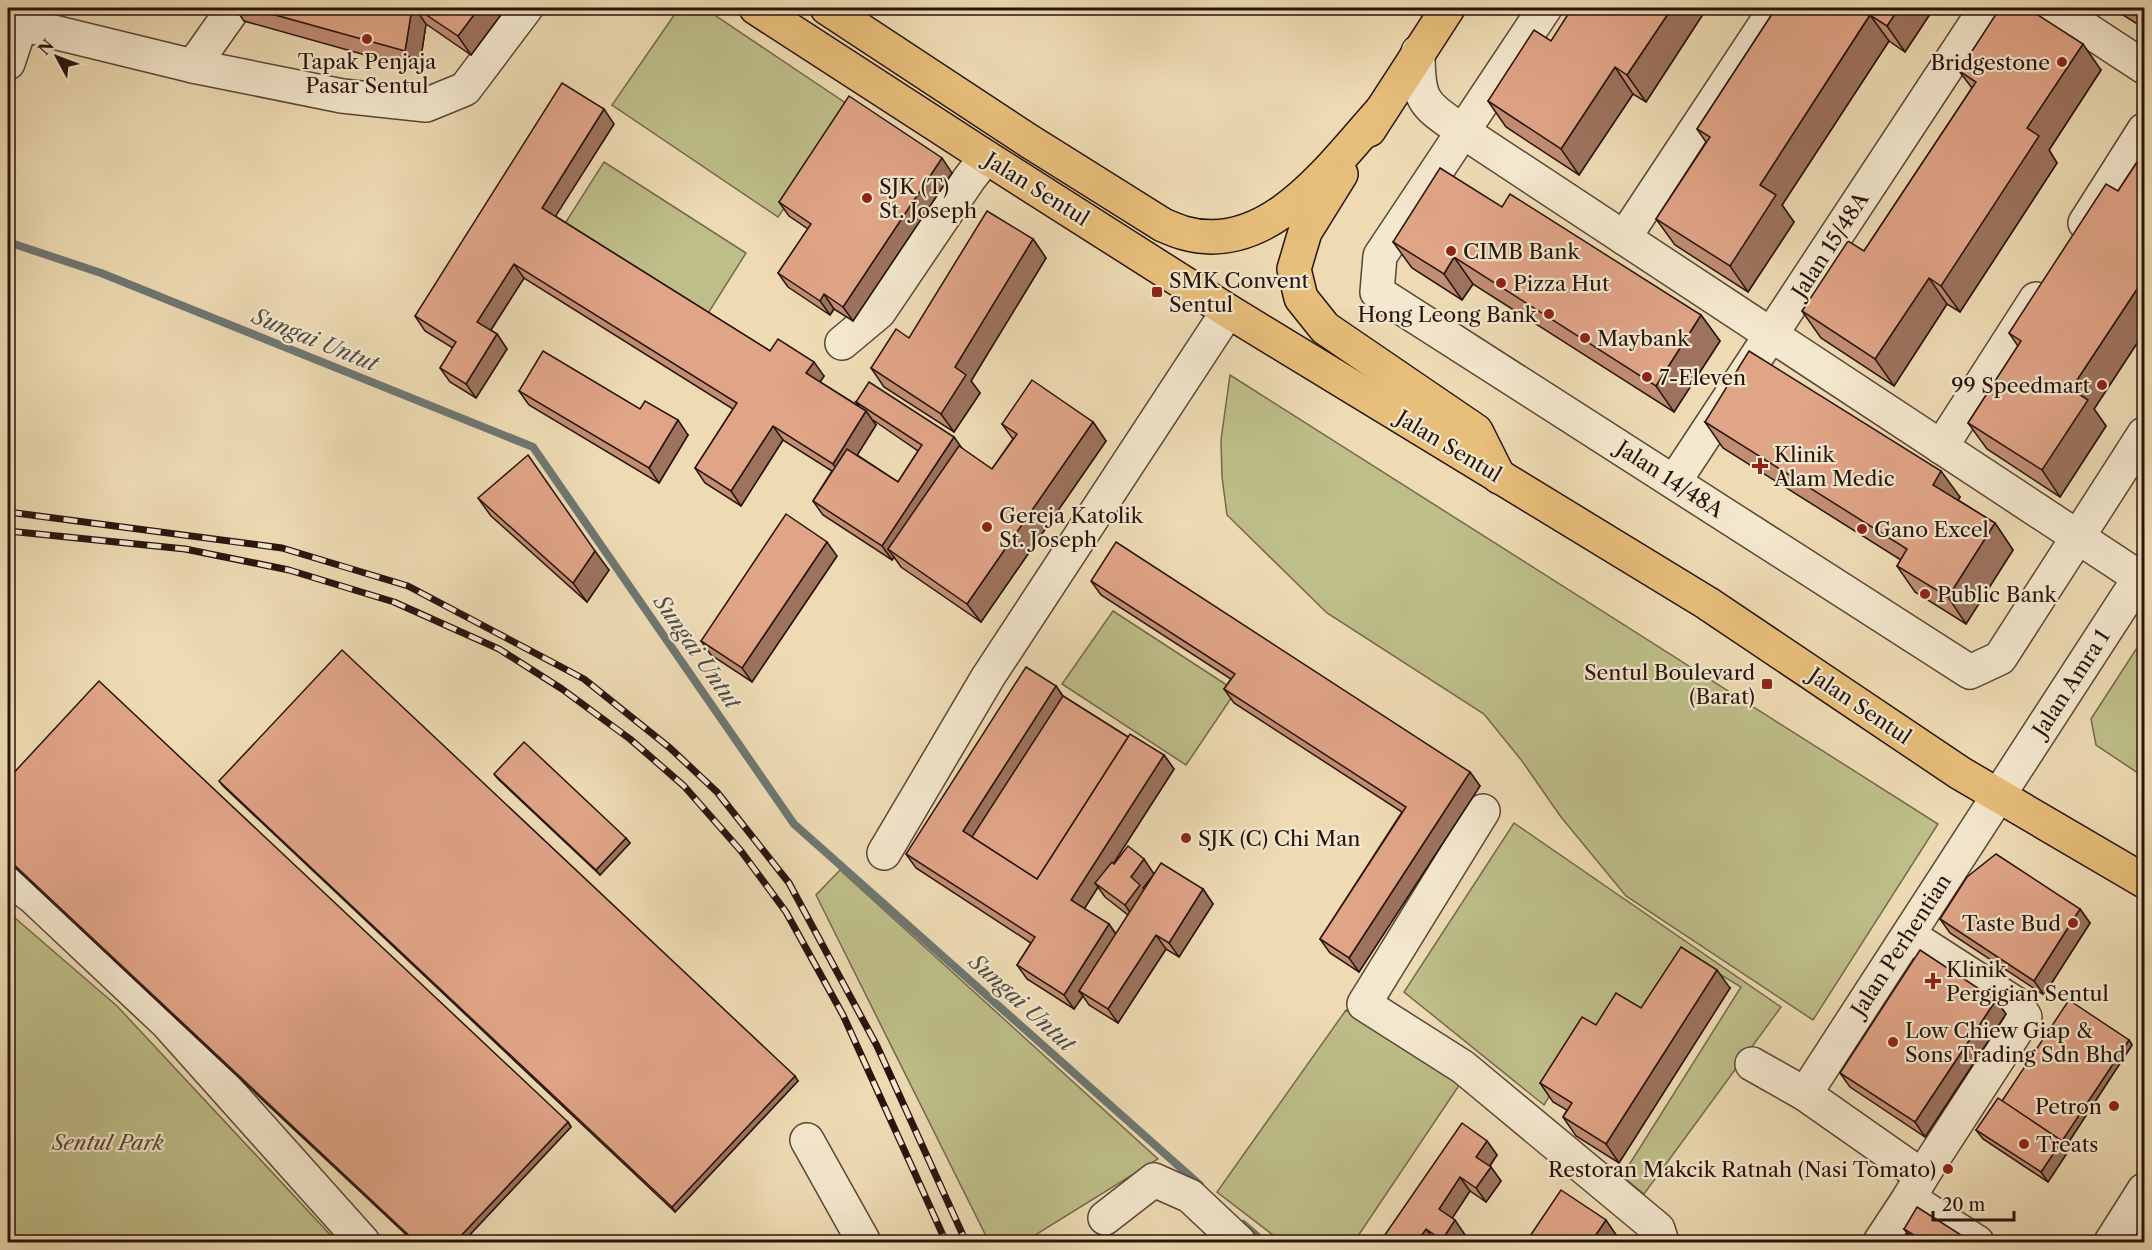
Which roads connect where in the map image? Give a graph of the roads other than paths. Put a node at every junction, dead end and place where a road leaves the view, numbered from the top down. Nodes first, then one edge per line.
1 (234, 8) edge
2 (526, 8) edge
3 (756, 8) edge
4 (827, 8) edge
5 (1448, 8) edge
6 (1545, 8) edge
7 (1776, 8) edge
8 (1986, 8) edge
9 (2055, 8) edge
10 (34, 20) edge
11 (1418, 52) junction
12 (8, 63) edge
13 (194, 66) junction
14 (2145, 67) edge
15 (1381, 111) junction
16 (2145, 130) edge
17 (1462, 131) junction
18 (986, 157) junction
19 (1624, 238) junction
20 (2068, 249) edge
21 (2049, 278) edge
22 (1228, 311) junction
23 (1771, 335) junction
24 (842, 343) dead end
25 (2145, 434) edge
26 (1941, 447) junction
27 (1499, 477) junction
28 (1674, 482) junction
29 (2078, 537) junction
30 (2142, 574) edge
31 (1997, 796) junction
32 (1483, 811) dead end
33 (884, 853) dead end
34 (8, 878) edge
35 (2145, 881) edge
36 (1909, 935) junction
37 (1752, 1064) dead end
38 (1805, 1094) junction
39 (807, 1140) dead end
40 (1916, 1187) junction
41 (2145, 1190) edge
42 (1105, 1218) dead end
43 (1660, 1236) edge
44 (2125, 1237) edge
45 (363, 1242) edge
46 (864, 1242) edge
47 (1239, 1242) edge
48 (1880, 1242) edge
49 (1977, 1242) edge

1 - 13 street
2 - 13 street
3 - 18 main road, Jalan Sentul
4 - 15 main road, Jalan Sentul
5 - 11 main road
6 - 17 street
7 - 19 street
8 - 23 street, Jalan 15/48A
9 - 14 street
10 - 12 street
10 - 13 street
11 - 15 main road
11 - 17 street
15 - 27 main road
16 - 20 street
17 - 19 street
17 - 28 street, Jalan 14/48A
18 - 22 main road, Jalan Sentul
18 - 24 street
19 - 23 street
21 - 26 street
22 - 27 main road, Jalan Sentul
22 - 33 street
23 - 26 street
23 - 28 street, Jalan 15/48A
25 - 29 street
26 - 29 street
27 - 31 main road, Jalan Sentul
28 - 29 street, Jalan 14/48A
29 - 30 street
30 - 31 street, Jalan Amra 1
31 - 35 main road, Jalan Sentul
31 - 36 street, Jalan Perhentian
32 - 43 street
34 - 45 street
36 - 38 street, Jalan Perhentian
36 - 40 street
37 - 38 street
38 - 40 street
39 - 46 street
40 - 48 street
40 - 49 street
41 - 44 street
42 - 47 street

